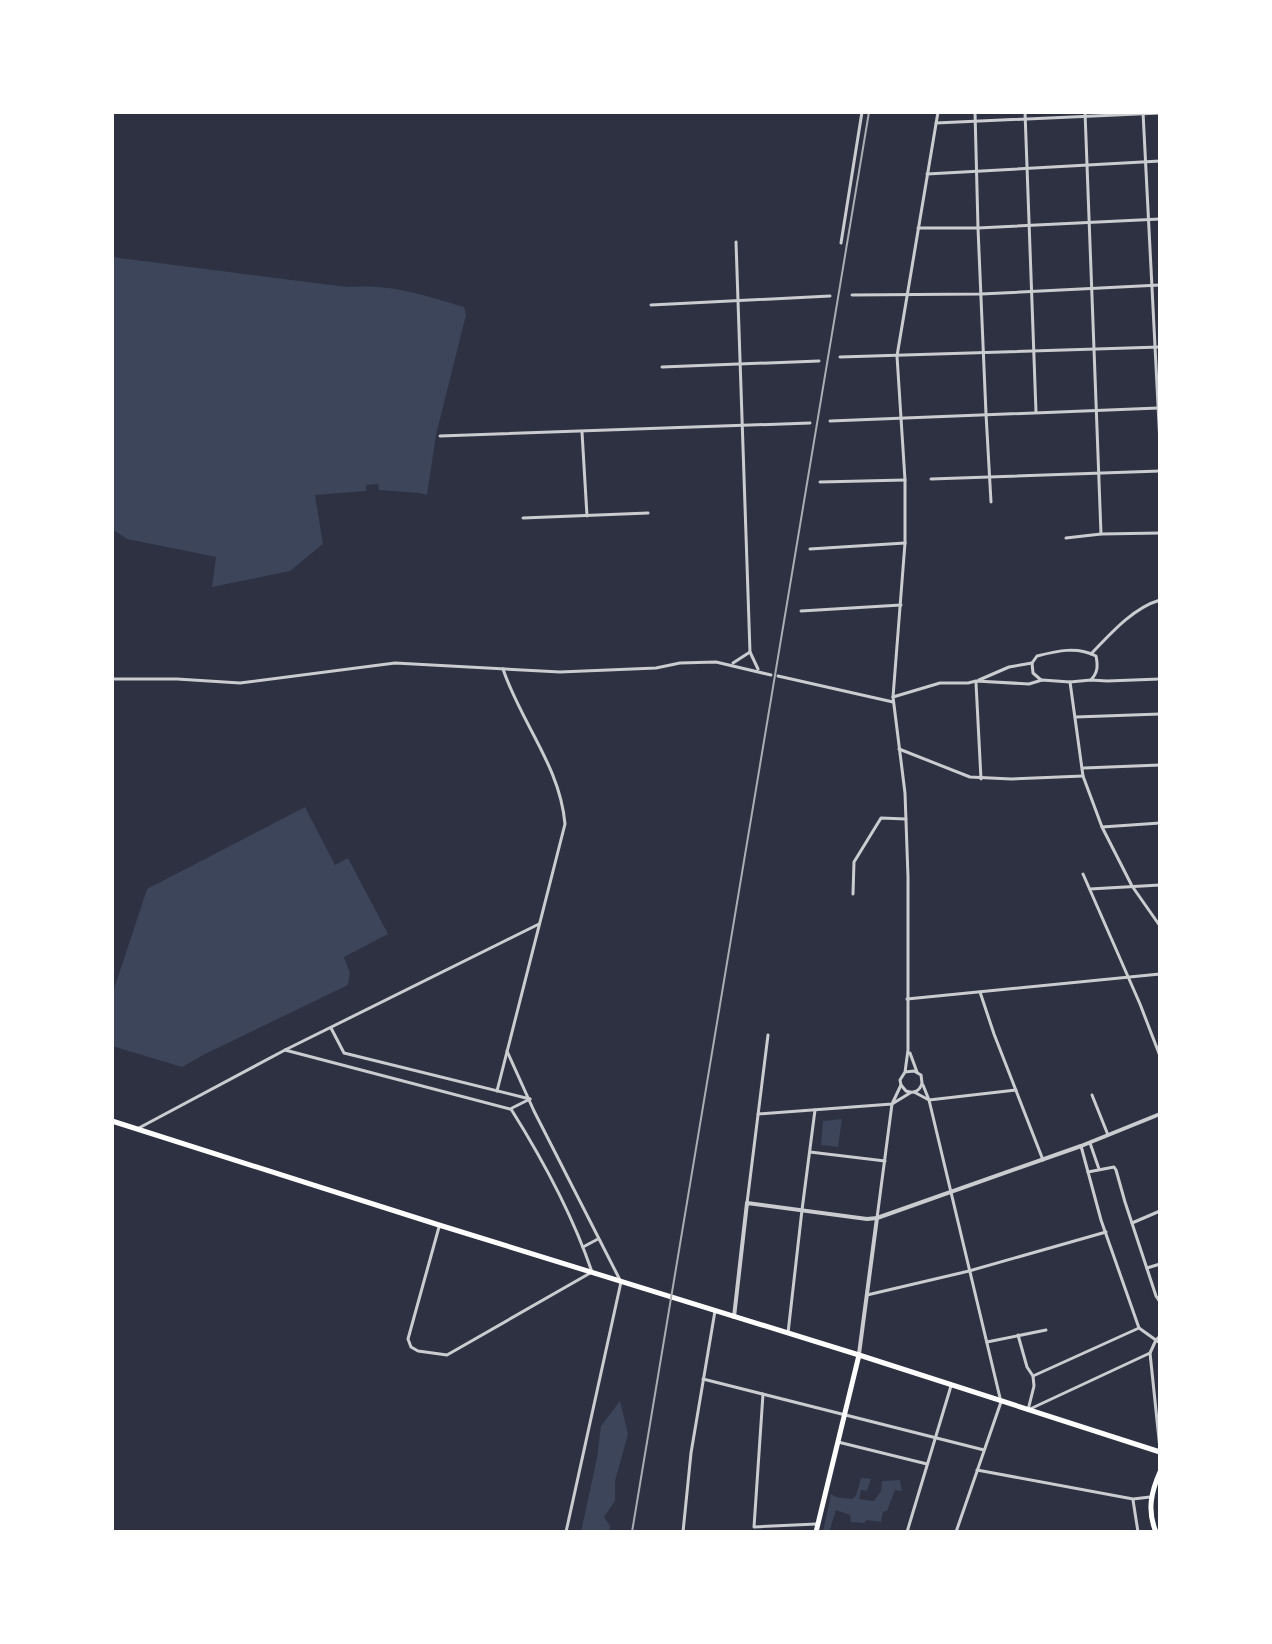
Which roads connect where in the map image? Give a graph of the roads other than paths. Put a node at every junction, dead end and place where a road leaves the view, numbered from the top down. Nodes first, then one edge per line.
1 (862, 112) edge
2 (938, 112) edge
3 (975, 112) edge
4 (1025, 112) edge
5 (1143, 113) edge
6 (1160, 113) edge
7 (1085, 114) edge
8 (1025, 119) junction
9 (975, 121) junction
10 (936, 124) junction
11 (1146, 161) junction
12 (1160, 161) edge
13 (1087, 165) junction
14 (1027, 169) junction
15 (976, 172) junction
16 (927, 174) junction
17 (1148, 219) junction
18 (1160, 219) edge
19 (1089, 222) junction
20 (1029, 225) junction
21 (918, 228) junction
22 (978, 228) junction
23 (736, 242) dead end
24 (841, 243) dead end
25 (1160, 285) edge
26 (1152, 286) junction
27 (1092, 288) junction
28 (1032, 291) junction
29 (907, 294) junction
30 (981, 294) junction
31 (852, 295) dead end
32 (830, 296) dead end
33 (738, 302) junction
34 (651, 305) dead end
35 (1158, 347) edge
36 (1094, 349) junction
37 (1035, 351) junction
38 (984, 353) junction
39 (897, 356) junction
40 (840, 357) dead end
41 (819, 361) dead end
42 (741, 365) junction
43 (662, 367) dead end
44 (1159, 408) edge
45 (1096, 410) junction
46 (1036, 412) junction
47 (986, 414) junction
48 (901, 418) junction
49 (830, 421) dead end
50 (810, 423) dead end
51 (743, 426) junction
52 (582, 431) junction
53 (440, 436) dead end
54 (1160, 444) edge
55 (1160, 471) edge
56 (1099, 473) junction
57 (990, 476) junction
58 (931, 479) dead end
59 (905, 480) junction
60 (820, 482) dead end
61 (991, 502) dead end
62 (648, 513) dead end
63 (587, 516) junction
64 (523, 518) dead end
65 (1160, 533) edge
66 (1101, 534) junction
67 (1066, 538) dead end
68 (905, 543) junction
69 (810, 549) dead end
70 (1160, 600) edge
71 (901, 605) junction
72 (801, 611) dead end
73 (750, 652) junction
74 (1091, 654) junction
75 (1032, 663) junction
76 (732, 664) junction
77 (503, 669) junction
78 (759, 671) junction
79 (771, 675) dead end
80 (778, 676) dead end
81 (112, 679) edge
82 (1160, 679) edge
83 (1042, 680) junction
84 (1091, 680) junction
85 (976, 681) junction
86 (1070, 682) junction
87 (893, 700) junction
88 (1160, 714) edge
89 (1076, 717) junction
90 (899, 749) junction
91 (1160, 765) edge
92 (1083, 768) junction
93 (1083, 776) junction
94 (981, 779) junction
95 (906, 819) junction
96 (1160, 823) edge
97 (1102, 827) junction
98 (1083, 874) dead end
99 (1160, 885) edge
100 (1132, 886) junction
101 (1090, 889) junction
102 (853, 894) dead end
103 (1153, 916) junction
104 (1160, 916) edge
105 (539, 924) junction
106 (1160, 926) edge
107 (1160, 974) edge
108 (1128, 978) junction
109 (980, 992) junction
110 (907, 999) junction
111 (331, 1028) junction
112 (768, 1035) dead end
113 (285, 1050) junction
114 (908, 1050) junction
115 (507, 1051) junction
116 (1160, 1056) edge
117 (905, 1072) junction
118 (918, 1073) junction
119 (922, 1083) junction
120 (901, 1085) junction
121 (1016, 1090) junction
122 (497, 1091) junction
123 (912, 1092) junction
124 (1092, 1095) dead end
125 (530, 1099) junction
126 (929, 1100) junction
127 (892, 1104) junction
128 (511, 1109) junction
129 (815, 1110) junction
130 (758, 1114) junction
131 (1160, 1114) edge
132 (112, 1121) edge
133 (137, 1129) junction
134 (1108, 1135) junction
135 (1090, 1142) junction
136 (1081, 1146) junction
137 (810, 1152) junction
138 (1043, 1160) junction
139 (885, 1161) junction
140 (1099, 1169) junction
141 (1088, 1172) junction
142 (951, 1193) junction
143 (747, 1203) junction
144 (802, 1210) junction
145 (1160, 1211) edge
146 (877, 1218) junction
147 (1132, 1223) junction
148 (439, 1225) junction
149 (1106, 1232) junction
150 (599, 1239) junction
151 (583, 1247) junction
152 (1160, 1264) edge
153 (1147, 1268) junction
154 (969, 1271) junction
155 (592, 1272) junction
156 (621, 1282) junction
157 (867, 1295) junction
158 (1160, 1302) edge
159 (715, 1311) junction
160 (734, 1317) junction
161 (1139, 1328) junction
162 (1046, 1330) dead end
163 (788, 1333) junction
164 (1018, 1335) junction
165 (1159, 1340) edge
166 (987, 1342) junction
167 (1150, 1353) junction
168 (859, 1355) junction
169 (1033, 1376) junction
170 (703, 1379) junction
171 (951, 1385) junction
172 (763, 1394) junction
173 (1001, 1402) junction
174 (1028, 1410) junction
175 (845, 1414) junction
176 (935, 1438) junction
177 (838, 1442) junction
178 (984, 1450) junction
179 (1160, 1450) edge
180 (927, 1464) junction
181 (977, 1470) junction
182 (1160, 1472) edge
183 (1152, 1496) junction
184 (1133, 1499) junction
185 (818, 1524) junction
186 (771, 1529) edge
187 (566, 1532) edge
188 (683, 1532) edge
189 (816, 1532) edge
190 (907, 1532) edge
191 (956, 1532) edge
192 (1138, 1532) edge
193 (1156, 1532) edge

1 - 24 street
2 - 10 street
3 - 9 street
4 - 8 street
5 - 6 street
5 - 7 street
5 - 11 street
7 - 8 street
7 - 13 street
8 - 9 street
8 - 14 street
9 - 10 street
9 - 15 street
10 - 16 street
11 - 12 street
11 - 13 street
11 - 17 street
13 - 14 street
13 - 19 street
14 - 15 street
14 - 20 street
15 - 16 street
15 - 22 street
16 - 21 street
17 - 18 street
17 - 19 street
17 - 26 street
19 - 20 street
19 - 27 street
20 - 22 street
20 - 28 street
21 - 22 street
21 - 29 street
22 - 30 street
23 - 33 street
25 - 26 street
26 - 27 street
26 - 35 street
27 - 28 street
27 - 36 street
28 - 30 street
28 - 37 street
29 - 30 street
29 - 31 street
29 - 39 street
30 - 38 street
32 - 33 street
33 - 34 street
33 - 42 street
35 - 36 street
35 - 44 street
36 - 37 street
36 - 45 street
37 - 38 street
37 - 46 street
38 - 39 street
38 - 47 street
39 - 40 street
39 - 48 street
41 - 42 street
42 - 43 street
42 - 51 street
44 - 45 street
44 - 54 street
45 - 46 street
45 - 56 street
46 - 47 street
47 - 48 street
47 - 57 street
48 - 49 street
48 - 59 street
50 - 51 street
51 - 52 street
51 - 73 street
52 - 53 street
52 - 63 street
55 - 56 street
56 - 57 street
56 - 66 street
57 - 58 street
57 - 61 street
59 - 60 street
59 - 68 street
62 - 63 street
63 - 64 street
65 - 66 street
66 - 67 street
68 - 69 street
68 - 71 street
70 - 74 street
71 - 72 street
71 - 87 street
73 - 76 street
73 - 78 street
74 - 75 street
74 - 84 street
75 - 83 street
75 - 85 street
76 - 77 street
76 - 78 street
77 - 81 street
77 - 105 street
78 - 79 street
80 - 87 street
82 - 84 street
83 - 85 street
83 - 86 street
84 - 86 street
85 - 87 street
85 - 94 street
86 - 89 street
87 - 90 street
88 - 89 street
89 - 92 street
90 - 94 street
90 - 95 street
91 - 92 street
92 - 93 street
93 - 94 street
93 - 97 street
95 - 102 street
95 - 110 street
96 - 97 street
97 - 100 street
98 - 101 street
99 - 100 street
100 - 101 street
100 - 103 street
101 - 108 street
103 - 104 street
103 - 106 street
105 - 111 street
105 - 115 street
107 - 108 street
108 - 109 street
108 - 116 street
109 - 110 street
109 - 121 street
110 - 114 street
111 - 113 street
111 - 122 street
112 - 130 street
113 - 128 street
113 - 133 street
114 - 117 street
114 - 118 street
115 - 122 street
115 - 125 street
117 - 118 street
117 - 120 street
118 - 119 street
119 - 123 street
119 - 126 street
120 - 123 street
120 - 127 street
121 - 126 street
121 - 138 street
122 - 125 street
123 - 126 street
123 - 127 street
124 - 134 street
125 - 128 street
125 - 150 street
126 - 142 street
127 - 129 street
127 - 139 street
128 - 151 street
129 - 130 street
129 - 137 street
130 - 143 street
131 - 134 street
132 - 133 main road
133 - 148 main road
134 - 135 street
135 - 136 street
135 - 140 street
136 - 138 street
136 - 141 street
137 - 139 street
137 - 144 street
138 - 142 street
139 - 146 street
140 - 141 street
140 - 147 street
141 - 149 street
142 - 146 street
142 - 154 street
143 - 144 street
143 - 160 street
144 - 146 street
144 - 163 street
145 - 147 street
146 - 157 street
147 - 153 street
148 - 155 main road
148 - 155 street
149 - 154 street
149 - 161 street
150 - 151 street
150 - 156 street
151 - 155 street
152 - 153 street
153 - 158 street
154 - 157 street
154 - 166 street
155 - 156 main road
156 - 159 main road
156 - 187 street
157 - 168 street
159 - 160 main road
159 - 170 street
160 - 163 main road
161 - 165 street
161 - 169 street
162 - 164 street
163 - 168 main road
164 - 166 street
164 - 169 street
165 - 167 street
166 - 173 street
167 - 174 street
167 - 179 street
168 - 171 main road
168 - 175 main road
169 - 174 street
170 - 172 street
170 - 188 street
171 - 173 main road
171 - 176 street
172 - 175 street
172 - 186 street
173 - 174 main road
173 - 178 street
174 - 179 main road
175 - 176 street
175 - 177 main road
176 - 178 street
176 - 180 street
177 - 180 street
177 - 185 main road
178 - 181 street
180 - 190 street
181 - 184 street
181 - 191 street
182 - 183 main road
183 - 184 street
183 - 193 main road
184 - 192 street
185 - 186 street
185 - 189 main road

